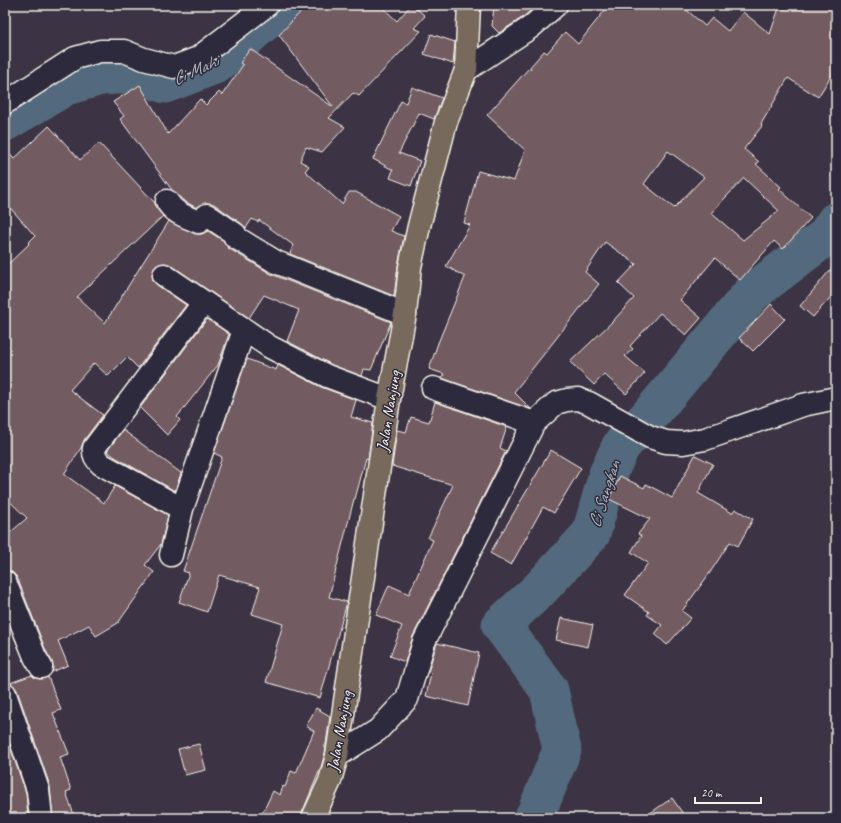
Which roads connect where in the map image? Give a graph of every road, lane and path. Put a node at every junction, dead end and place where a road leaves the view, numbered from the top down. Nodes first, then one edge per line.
1 (267, 5) edge
2 (469, 5) edge
3 (556, 5) edge
4 (466, 70) junction
5 (5, 103) edge
6 (167, 201) dead end
7 (164, 275) dead end
8 (204, 302) junction
9 (405, 314) junction
10 (244, 330) junction
11 (433, 388) dead end
12 (836, 398) edge
13 (389, 400) junction
14 (534, 423) junction
15 (182, 509) junction
16 (171, 555) dead end
17 (5, 582) edge
18 (41, 667) dead end
19 (5, 694) edge
20 (337, 756) junction
21 (41, 818) edge
22 (313, 818) edge

1 - 5 street
2 - 4 main road, Jalan Nanjung
3 - 4 street
4 - 9 main road, Jalan Nanjung
6 - 9 street
7 - 8 street
8 - 10 street
8 - 15 street
9 - 13 main road, Jalan Nanjung
10 - 13 street
10 - 15 street
11 - 14 street
12 - 14 street
13 - 20 main road, Jalan Nanjung
14 - 20 street
15 - 16 street
17 - 18 street
19 - 21 street
20 - 22 main road, Jalan Nanjung

